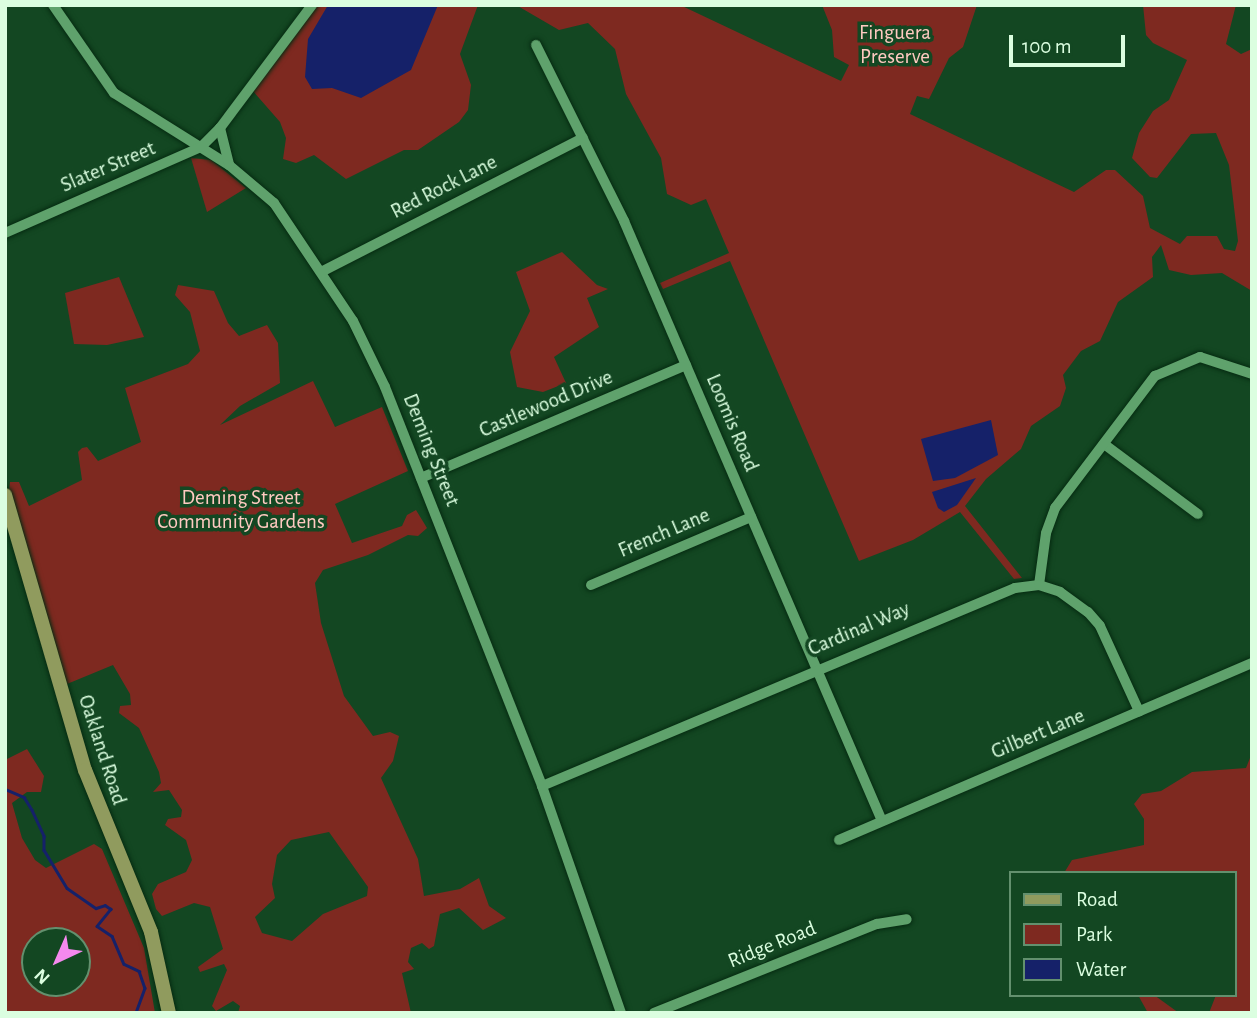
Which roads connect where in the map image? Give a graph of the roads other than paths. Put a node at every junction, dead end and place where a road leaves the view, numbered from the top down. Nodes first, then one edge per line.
1 (53, 5) edge
2 (312, 5) edge
3 (536, 46) dead end
4 (220, 128) junction
5 (583, 138) junction
6 (201, 147) junction
7 (229, 166) junction
8 (5, 233) edge
9 (323, 271) junction
10 (686, 365) junction
11 (1252, 374) edge
12 (1104, 444) junction
13 (421, 478) junction
14 (5, 495) edge
15 (1198, 514) dead end
16 (751, 517) junction
17 (591, 585) dead end
18 (1039, 585) junction
19 (1252, 663) edge
20 (815, 669) junction
21 (1139, 711) junction
22 (542, 786) junction
23 (882, 821) junction
24 (839, 840) dead end
25 (907, 919) dead end
26 (169, 1013) edge
27 (621, 1013) edge
28 (654, 1013) edge

1 - 6 street, Deming Street
2 - 4 street, Slater Street
3 - 5 street, Loomis Road
4 - 6 street, Slater Street
4 - 7 street
5 - 9 street, Red Rock Lane
5 - 10 street, Loomis Road
6 - 7 street, Deming Street
6 - 8 street, Slater Street
7 - 9 street, Deming Street
9 - 13 street, Deming Street
10 - 13 street, Castlewood Drive
10 - 16 street, Loomis Road
11 - 12 street
12 - 15 street
12 - 18 street
13 - 22 street, Deming Street
14 - 26 main road, Oakland Road
16 - 17 street, French Lane
16 - 20 street, Loomis Road
18 - 20 street, Cardinal Way
18 - 21 street
19 - 21 street, Gilbert Lane
20 - 22 street, Cardinal Way
20 - 23 street, Loomis Road
21 - 23 street, Gilbert Lane
22 - 27 street, Deming Street
23 - 24 street, Gilbert Lane
25 - 28 street, Ridge Road

